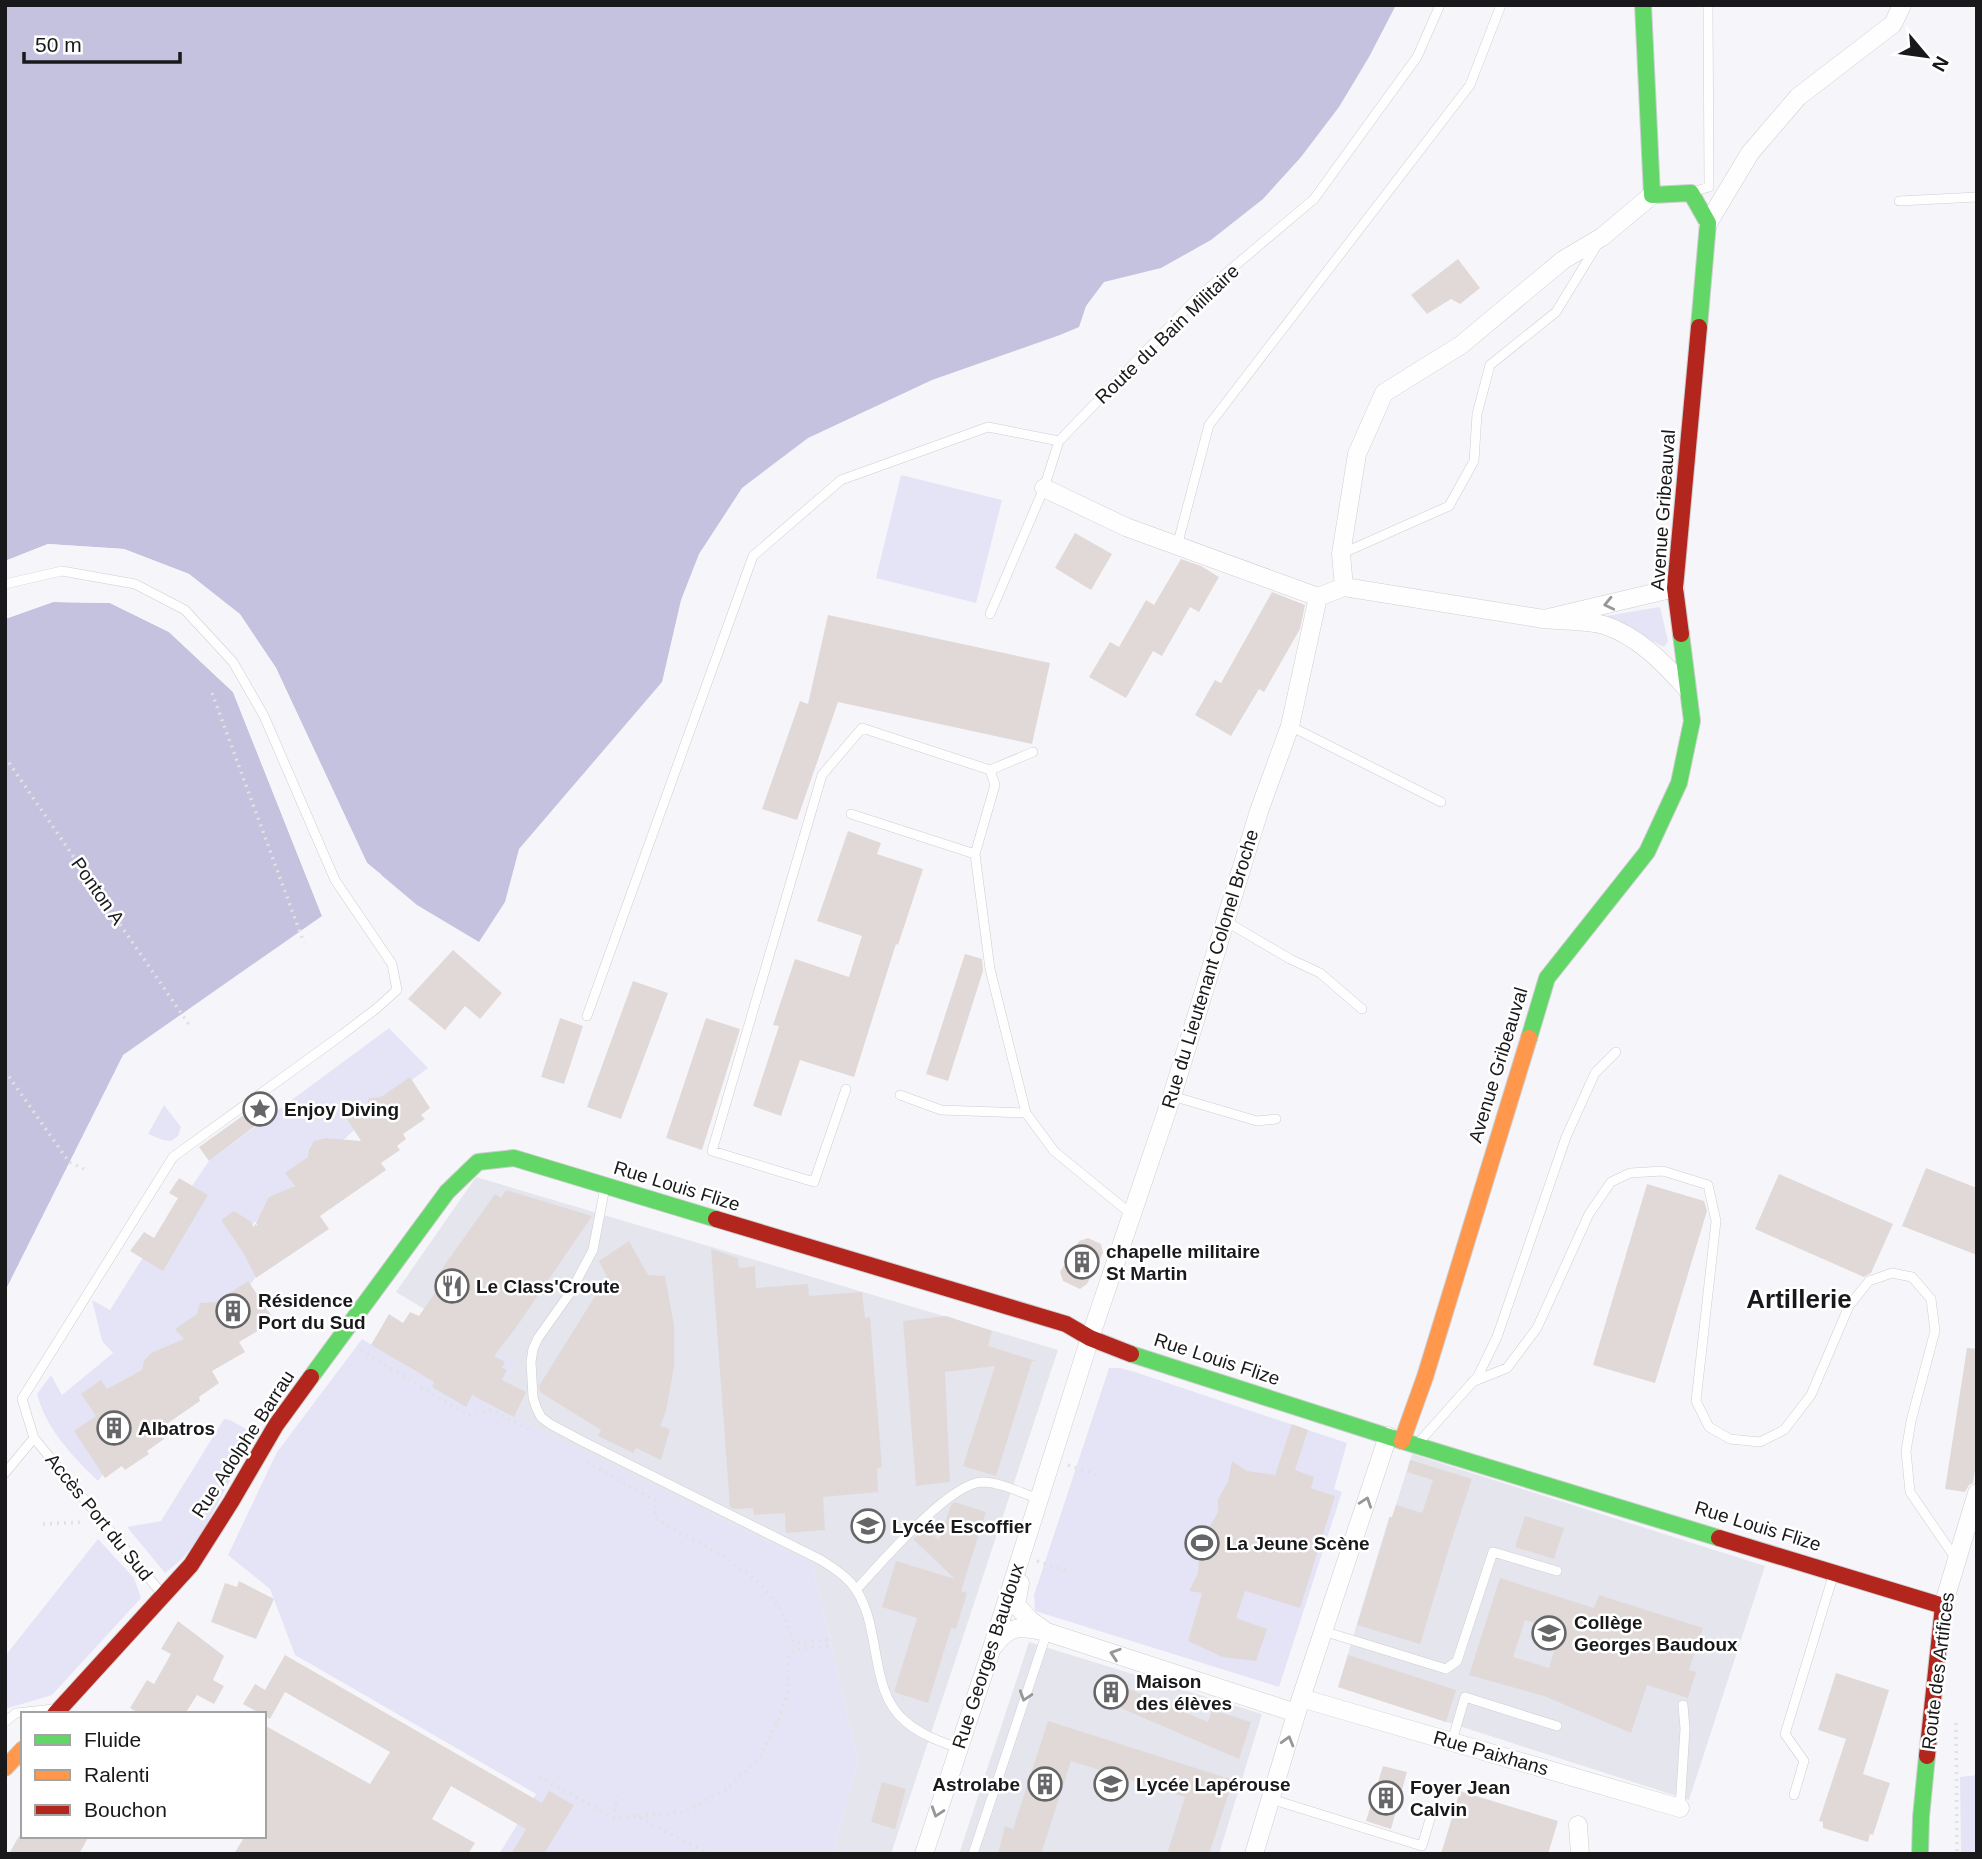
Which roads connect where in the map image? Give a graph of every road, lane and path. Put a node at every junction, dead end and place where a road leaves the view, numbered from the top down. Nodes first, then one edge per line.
1 (1440, 5) edge
2 (1501, 5) edge
3 (1643, 5) edge
4 (1708, 5) edge
5 (1902, 5) edge
6 (1691, 193) junction
7 (1652, 195) junction
8 (1977, 197) edge
9 (1899, 201) dead end
10 (1708, 223) junction
11 (1602, 237) junction
12 (1059, 441) junction
13 (1044, 488) junction
14 (1177, 546) junction
15 (1341, 554) junction
16 (5, 584) edge
17 (1344, 587) junction
18 (1675, 588) junction
19 (1318, 597) junction
20 (990, 614) dead end
21 (1544, 620) junction
22 (1689, 691) junction
23 (212, 692) dead end
24 (1290, 726) junction
25 (1033, 752) dead end
26 (5, 757) edge
27 (990, 770) junction
28 (1441, 802) dead end
29 (851, 814) dead end
30 (975, 855) junction
31 (1227, 922) junction
32 (304, 943) dead end
33 (1362, 1009) dead end
34 (587, 1016) dead end
35 (190, 1026) dead end
36 (1616, 1052) dead end
37 (5, 1071) edge
38 (846, 1089) dead end
39 (900, 1094) dead end
40 (1172, 1096) junction
41 (1026, 1113) junction
42 (1276, 1119) dead end
43 (478, 1161) joint
44 (84, 1169) dead end
45 (605, 1186) junction
46 (1131, 1214) junction
47 (341, 1337) junction
48 (1090, 1338) junction
49 (1112, 1348) junction
50 (1472, 1382) junction
51 (538, 1434) dead end
52 (34, 1438) junction
53 (1402, 1441) junction
54 (585, 1461) dead end
55 (1060, 1462) junction
56 (5, 1472) edge
57 (1101, 1476) dead end
58 (1977, 1493) edge
59 (1038, 1499) junction
60 (91, 1523) dead end
61 (43, 1524) dead end
62 (1028, 1558) junction
63 (1957, 1560) junction
64 (1556, 1571) dead end
65 (1835, 1571) junction
66 (1070, 1572) dead end
67 (856, 1590) junction
68 (163, 1596) junction
69 (1943, 1606) junction
70 (1323, 1631) junction
71 (1047, 1632) junction
72 (990, 1654) junction
73 (1299, 1705) junction
74 (1684, 1705) dead end
75 (57, 1711) edge
76 (36, 1712) edge
77 (21, 1713) edge
78 (5, 1722) edge
79 (1956, 1722) dead end
80 (1557, 1726) dead end
81 (1452, 1741) junction
82 (958, 1748) junction
83 (21, 1751) edge
84 (5, 1768) edge
85 (539, 1777) dead end
86 (1794, 1795) dead end
87 (617, 1796) dead end
88 (1272, 1799) junction
89 (1680, 1808) joint
90 (1433, 1809) dead end
91 (637, 1816) junction
92 (614, 1818) junction
93 (1578, 1825) dead end
94 (708, 1854) edge
95 (924, 1854) edge
96 (973, 1854) edge
97 (1254, 1854) edge
98 (1580, 1854) edge
99 (1920, 1854) edge
100 (1957, 1854) edge

1 - 12 lane, Route du Bain Militaire
2 - 14 lane
3 - 7 street
4 - 6 lane
5 - 10 street
6 - 7 street
6 - 10 street
7 - 11 street
8 - 9 lane
10 - 18 street, Avenue Gribeauval
11 - 15 street
11 - 15 lane
12 - 13 lane, Route du Bain Militaire
12 - 34 lane
13 - 14 street
13 - 20 lane, Route du Bain Militaire
14 - 19 street
15 - 17 street
16 - 52 lane
17 - 19 street
17 - 21 street
18 -> 21 street
18 - 22 street, Avenue Gribeauval
19 - 24 street, Rue du Lieutenant Colonel Broche
21 - 22 street
22 - 53 street, Avenue Gribeauval
23 - 32 path
24 - 28 lane
24 - 31 street, Rue du Lieutenant Colonel Broche
25 - 27 lane
26 - 35 path, Ponton A
27 - 30 lane
27 - 38 lane
29 - 30 lane
30 - 41 lane
31 - 33 lane
31 - 40 street, Rue du Lieutenant Colonel Broche
36 - 50 lane
37 - 44 path
39 - 41 lane
40 - 42 lane
40 - 46 street, Rue du Lieutenant Colonel Broche
41 - 46 lane
43 - 45 street, Rue Louis Flize
43 - 47 street, Rue Adolphe Barrau
45 - 48 street, Rue Louis Flize
45 - 67 lane
46 - 48 street, Rue du Lieutenant Colonel Broche
47 - 51 path
47 - 68 street, Rue Adolphe Barrau
48 - 49 street, Rue Louis Flize
48 - 59 street, Rue Georges Baudoux
49 - 53 street, Rue Louis Flize
49 - 55 street, Rue Georges Baudoux
50 - 53 lane
50 - 63 lane
52 - 56 lane
52 - 68 lane, Accès Port du Sud
53 - 65 street, Rue Louis Flize
70 -> 53 street
54 - 91 path
55 - 57 path
55 - 62 street, Rue Georges Baudoux
58 - 63 street, Route des Artifices
59 - 67 lane
59 - 72 street, Rue Georges Baudoux
60 - 61 path
62 - 66 path
62 - 71 street, Rue Georges Baudoux
63 - 69 street, Route des Artifices
64 - 70 lane
65 - 69 street, Rue Louis Flize
65 - 86 lane
67 - 82 lane
68 - 75 street, Rue Adolphe Barrau
69 - 99 street, Route des Artifices
70 - 73 street
71 - 72 street, Rue Paixhans
73 -> 71 street, Rue Paixhans
71 -> 96 lane
72 - 82 street, Rue Georges Baudoux
73 - 81 street, Rue Paixhans
88 -> 73 street
74 - 89 lane
75 - 76 lane, Rue Adolphe Barrau
77 - 78 lane, Rue Adolphe Barrau
79 - 100 path
80 - 81 lane
81 - 89 street, Rue Paixhans
82 -> 95 street, Rue Georges Baudoux
83 - 84 street
85 - 92 path
87 - 92 path
88 - 90 lane
88 - 97 street
91 - 92 path
91 - 94 path
93 - 98 street

